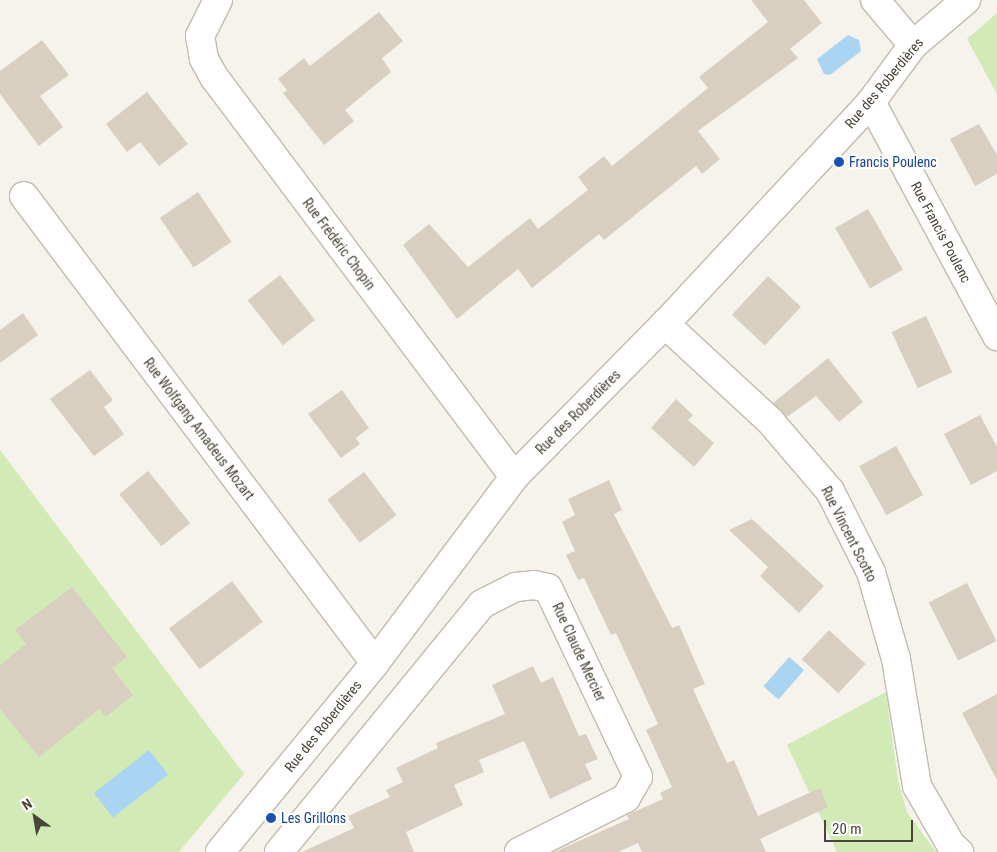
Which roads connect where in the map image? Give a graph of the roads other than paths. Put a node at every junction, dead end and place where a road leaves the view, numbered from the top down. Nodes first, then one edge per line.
1 (218, 0) edge
2 (875, 0) edge
3 (966, 0) edge
4 (913, 45) junction
5 (871, 102) junction
6 (24, 196) dead end
7 (665, 324) junction
8 (997, 336) edge
9 (514, 477) junction
10 (375, 663) junction
11 (220, 852) edge
12 (279, 852) edge
13 (519, 852) edge
14 (959, 852) edge

1 - 9 street, Rue Frédéric Chopin
2 - 4 street
3 - 4 street, Rue des Roberdières
4 - 5 street, Rue des Roberdières
5 - 7 street, Rue des Roberdières
5 - 8 street, Rue Francis Poulenc
6 - 10 street, Rue Wolfgang Amadeus Mozart
7 - 9 street, Rue des Roberdières
7 - 14 street, Rue Vincent Scotto
9 - 10 street, Rue des Roberdières
10 - 11 street, Rue des Roberdières
12 - 13 street, Rue Claude Mercier

